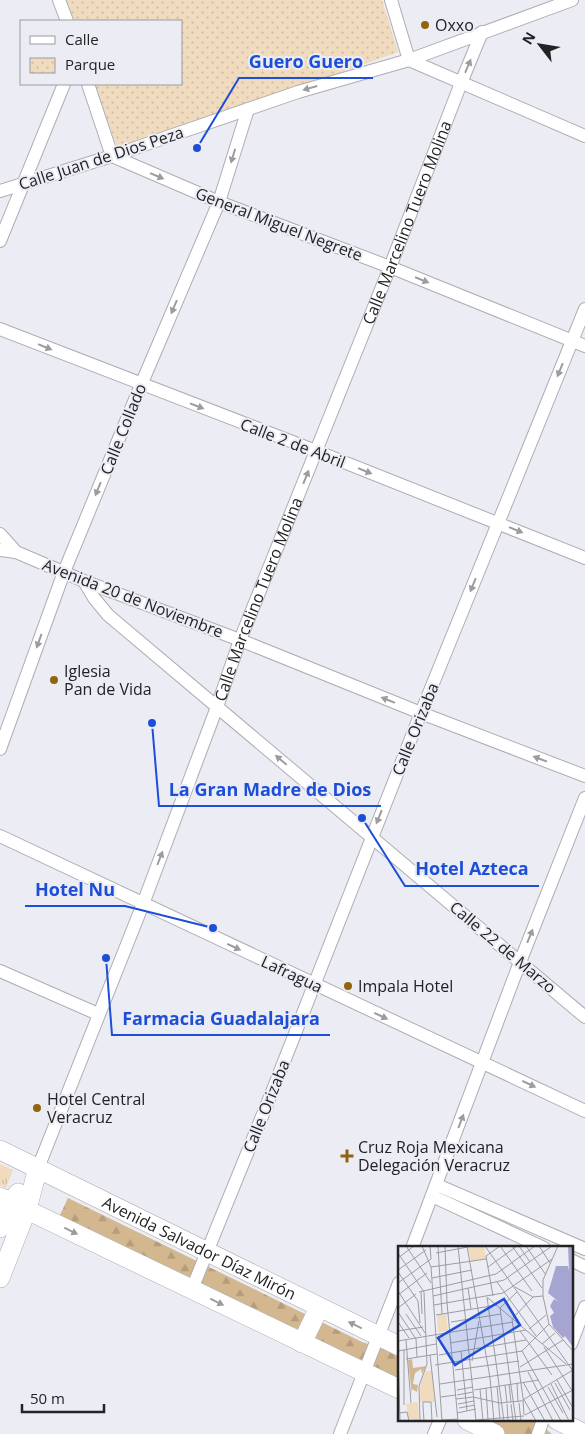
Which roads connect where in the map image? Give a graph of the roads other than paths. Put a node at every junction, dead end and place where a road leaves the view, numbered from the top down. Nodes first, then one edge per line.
1 (59, 0) edge
2 (391, 0) edge
3 (572, 0) edge
4 (67, 20) edge
5 (482, 32) junction
6 (409, 60) junction
7 (460, 83) junction
8 (64, 85) edge
9 (88, 85) edge
10 (248, 109) junction
11 (585, 136) edge
12 (112, 156) junction
13 (24, 183) junction
14 (0, 191) edge
15 (219, 202) junction
16 (0, 241) edge
17 (390, 267) junction
18 (585, 309) edge
19 (0, 329) edge
20 (572, 341) junction
21 (585, 346) edge
22 (141, 385) junction
23 (316, 451) junction
24 (498, 523) junction
25 (0, 534) edge
26 (0, 550) edge
27 (16, 552) junction
28 (585, 558) edge
29 (64, 572) junction
30 (84, 581) junction
31 (240, 640) junction
32 (217, 707) junction
33 (421, 713) junction
34 (0, 749) edge
35 (585, 776) edge
36 (585, 798) edge
37 (0, 836) edge
38 (372, 836) junction
39 (143, 904) junction
40 (520, 962) junction
41 (0, 971) edge
42 (314, 985) junction
43 (98, 1014) junction
44 (585, 1017) edge
45 (482, 1063) junction
46 (585, 1110) edge
47 (0, 1150) edge
48 (38, 1168) junction
49 (435, 1190) junction
50 (13, 1203) edge
51 (0, 1228) edge
52 (413, 1246) edge
53 (540, 1246) edge
54 (585, 1249) edge
55 (208, 1252) junction
56 (572, 1260) edge
57 (585, 1267) edge
58 (0, 1278) edge
59 (398, 1285) edge
60 (192, 1289) junction
61 (585, 1307) edge
62 (319, 1308) junction
63 (378, 1336) junction
64 (572, 1341) edge
65 (302, 1343) junction
66 (398, 1346) edge
67 (364, 1373) junction
68 (398, 1389) edge
69 (439, 1422) edge
70 (471, 1422) edge
71 (542, 1422) edge
72 (561, 1422) edge
73 (340, 1434) edge
74 (434, 1434) edge
75 (495, 1434) edge
76 (538, 1434) edge
77 (585, 1434) edge

1 - 4 street
2 - 6 street
3 - 5 street, Calle Juan de Dios Peza
5 - 6 street, Calle Juan de Dios Peza
7 -> 5 street, Calle Marcelino Tuero Molina
6 - 7 street
6 -> 10 street, Calle Juan de Dios Peza
7 - 11 street
7 - 17 street, Calle Marcelino Tuero Molina
8 - 13 street
9 - 12 street
10 - 12 street, Calle Juan de Dios Peza
10 -> 15 street, Calle Collado
12 - 13 street, Calle Juan de Dios Peza
12 -> 15 street, General Miguel Negrete
13 - 14 street, Calle Juan de Dios Peza
13 - 16 street
15 - 17 street, General Miguel Negrete
15 -> 22 street, Calle Collado
17 -> 20 street, General Miguel Negrete
17 - 23 street, Calle Marcelino Tuero Molina
18 - 20 street, Calle Orizaba
19 -> 22 street, Calle 2 de Abril
20 - 21 street, General Miguel Negrete
20 -> 24 street, Calle Orizaba
22 -> 23 street, Calle 2 de Abril
22 -> 29 street, Calle Collado
23 -> 24 street, Calle 2 de Abril
31 -> 23 street, Calle Marcelino Tuero Molina
24 -> 28 street, Calle 2 de Abril
24 -> 33 street, Calle Orizaba
25 - 27 street, Avenida 20 de Noviembre
26 - 27 street, Avenida 20 de Noviembre
27 - 29 street, Avenida 20 de Noviembre
29 - 30 street, Avenida 20 de Noviembre
29 -> 34 street, Calle Collado
30 - 31 street, Avenida 20 de Noviembre
30 - 32 street, Calle 22 de Marzo
31 - 32 street, Calle Marcelino Tuero Molina
33 -> 31 street, Avenida 20 de Noviembre
38 -> 32 street, Calle 22 de Marzo
39 -> 32 street, Calle Marcelino Tuero Molina
35 -> 33 street, Avenida 20 de Noviembre
33 -> 38 street, Calle Orizaba
40 -> 36 street
37 - 39 street, Lafragua
38 - 40 street, Calle 22 de Marzo
38 - 42 street, Calle Orizaba
39 -> 42 street, Lafragua
39 - 43 street, Calle Marcelino Tuero Molina
40 - 44 street, Calle 22 de Marzo
40 - 45 street
41 - 43 street
42 -> 45 street, Lafragua
42 - 55 street, Calle Orizaba
43 - 48 street, Calle Marcelino Tuero Molina
45 -> 46 street, Lafragua
49 -> 45 street
47 - 48 main road, Avenida Salvador Díaz Mirón
48 - 50 main road, Calle Marcelino Tuero Molina
48 - 55 main road, Avenida Salvador Díaz Mirón
49 - 52 street
49 - 53 street
49 - 54 street
50 - 51 main road, Calle Marcelino Tuero Molina
50 - 58 main road, Calle Marcelino Tuero Molina
50 -> 60 main road
55 - 60 street, Calle Orizaba
55 - 62 main road, Avenida Salvador Díaz Mirón
56 - 57 street
59 - 63 street
60 -> 65 main road
61 - 64 street
63 -> 62 main road, Avenida Salvador Díaz Mirón
62 - 65 main road
63 - 66 main road, Avenida Salvador Díaz Mirón
63 - 67 street
65 - 67 main road
67 - 68 main road
67 - 73 street
69 - 74 street
70 - 75 main road
71 - 76 street
72 - 77 main road

